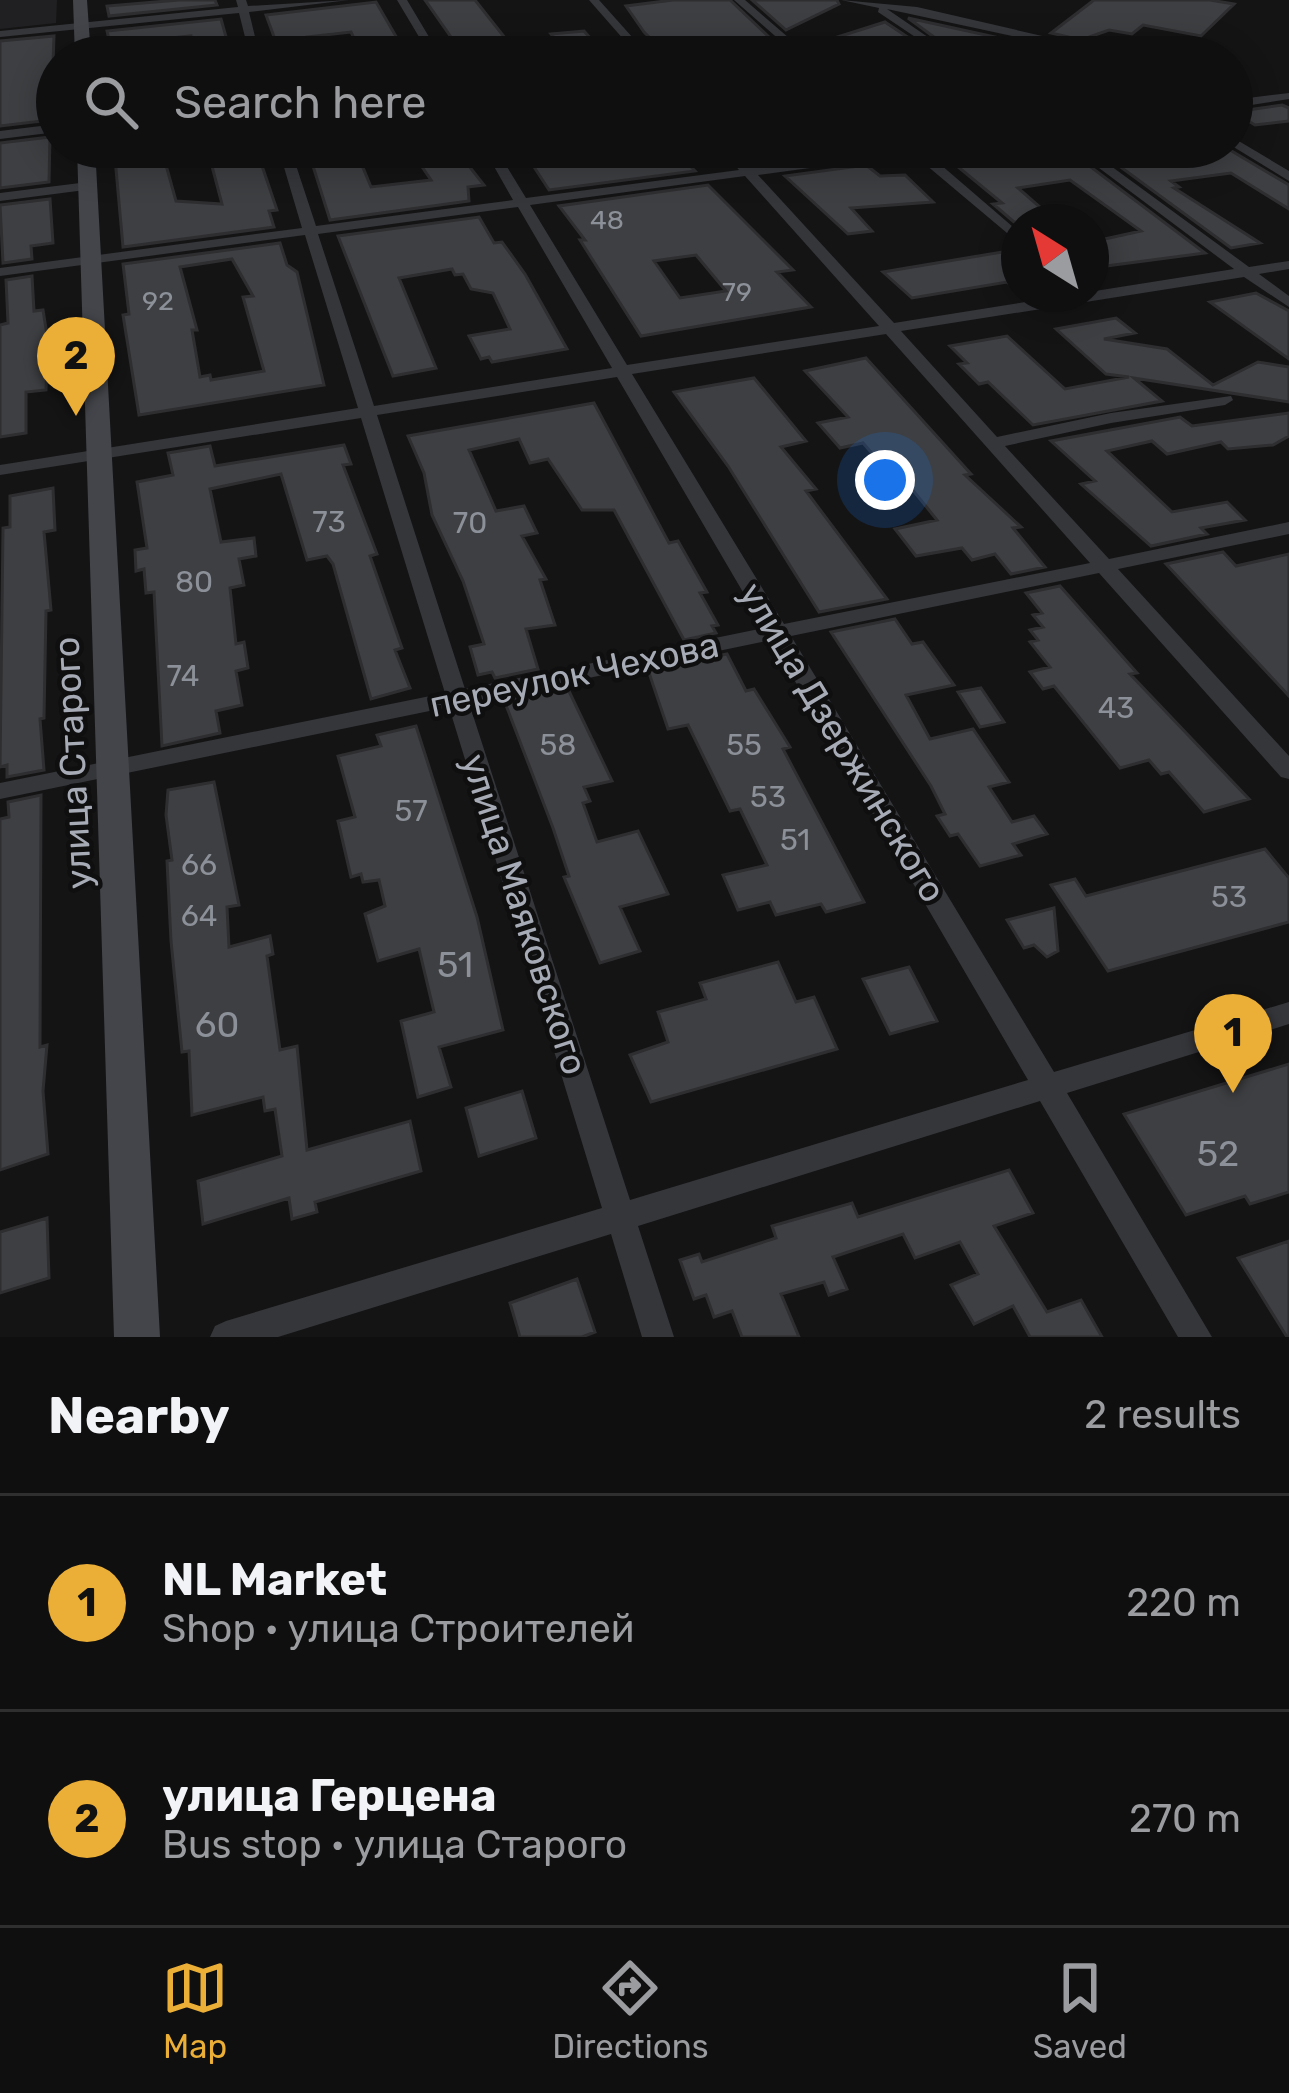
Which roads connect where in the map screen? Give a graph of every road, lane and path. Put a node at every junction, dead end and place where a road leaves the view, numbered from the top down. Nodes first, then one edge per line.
1 (80, 0) edge
2 (344, 0) edge
3 (402, 0) edge
4 (593, 0) edge
5 (739, 0) edge
6 (846, 0) edge
7 (865, 4) junction
8 (241, 5) edge
9 (81, 26) junction
10 (0, 34) edge
11 (81, 36) edge
12 (249, 36) edge
13 (423, 36) edge
14 (626, 36) edge
15 (781, 36) edge
16 (923, 36) edge
17 (1030, 36) edge
18 (1289, 96) edge
19 (1253, 101) edge
20 (36, 131) edge
21 (0, 135) edge
22 (1253, 154) edge
23 (87, 168) edge
24 (290, 168) edge
25 (502, 168) edge
26 (745, 168) edge
27 (776, 168) edge
28 (937, 168) edge
29 (1106, 168) edge
30 (749, 172) junction
31 (1289, 176) edge
32 (88, 186) junction
33 (0, 197) edge
34 (522, 202) junction
35 (1001, 223) edge
36 (310, 231) junction
37 (91, 260) junction
38 (1289, 266) edge
39 (0, 272) edge
40 (1248, 272) junction
41 (1109, 291) edge
42 (1289, 303) edge
43 (1001, 309) edge
44 (886, 329) junction
45 (624, 369) junction
46 (1225, 400) dead end
47 (363, 411) junction
48 (993, 443) junction
49 (96, 454) junction
50 (0, 470) edge
51 (1289, 528) edge
52 (1102, 566) junction
53 (778, 632) junction
54 (457, 699) junction
55 (111, 768) junction
56 (1289, 770) edge
57 (0, 791) edge
58 (1289, 1013) edge
59 (1048, 1087) junction
60 (621, 1217) junction
61 (137, 1337) edge
62 (226, 1337) edge
63 (658, 1337) edge
64 (1196, 1337) edge

1 - 9 street
2 - 8 street
3 - 13 street
4 - 14 street
5 - 15 street
6 - 7 street
7 - 16 street
7 - 17 street
8 - 9 street
8 - 12 street
9 - 10 street
9 - 11 street
18 - 19 street
20 - 21 street
22 - 31 street
23 - 32 street, улица Старого
24 - 36 street, улица Маяковского
25 - 34 street, улица Дзержинского
26 - 30 street
27 - 30 street
28 - 35 street
29 - 40 street
30 - 34 street
30 - 44 street
32 - 33 street
32 - 37 street, улица Старого
34 - 36 street
34 - 45 street, улица Дзержинского
36 - 37 street
36 - 47 street, улица Маяковского
37 - 39 street
37 - 49 street, улица Старого
38 - 40 street
40 - 41 street
40 - 42 street
43 - 44 street
44 - 45 street
44 - 48 street
45 - 47 street
45 - 53 street, улица Дзержинского
46 - 48 street
47 - 49 street
47 - 54 street, улица Маяковского
48 - 52 street
49 - 50 street
49 - 55 street, улица Старого
51 - 52 street, переулок Чехова
52 - 53 street, переулок Чехова
52 - 56 street
53 - 54 street, переулок Чехова
53 - 59 street, улица Дзержинского
54 - 55 street, переулок Чехова
54 - 60 street, улица Маяковского
55 - 57 street, переулок Чехова
55 - 61 street, улица Старого
58 - 59 street
59 - 60 street
59 - 64 street, улица Дзержинского
60 - 62 street
60 - 63 street, улица Маяковского

